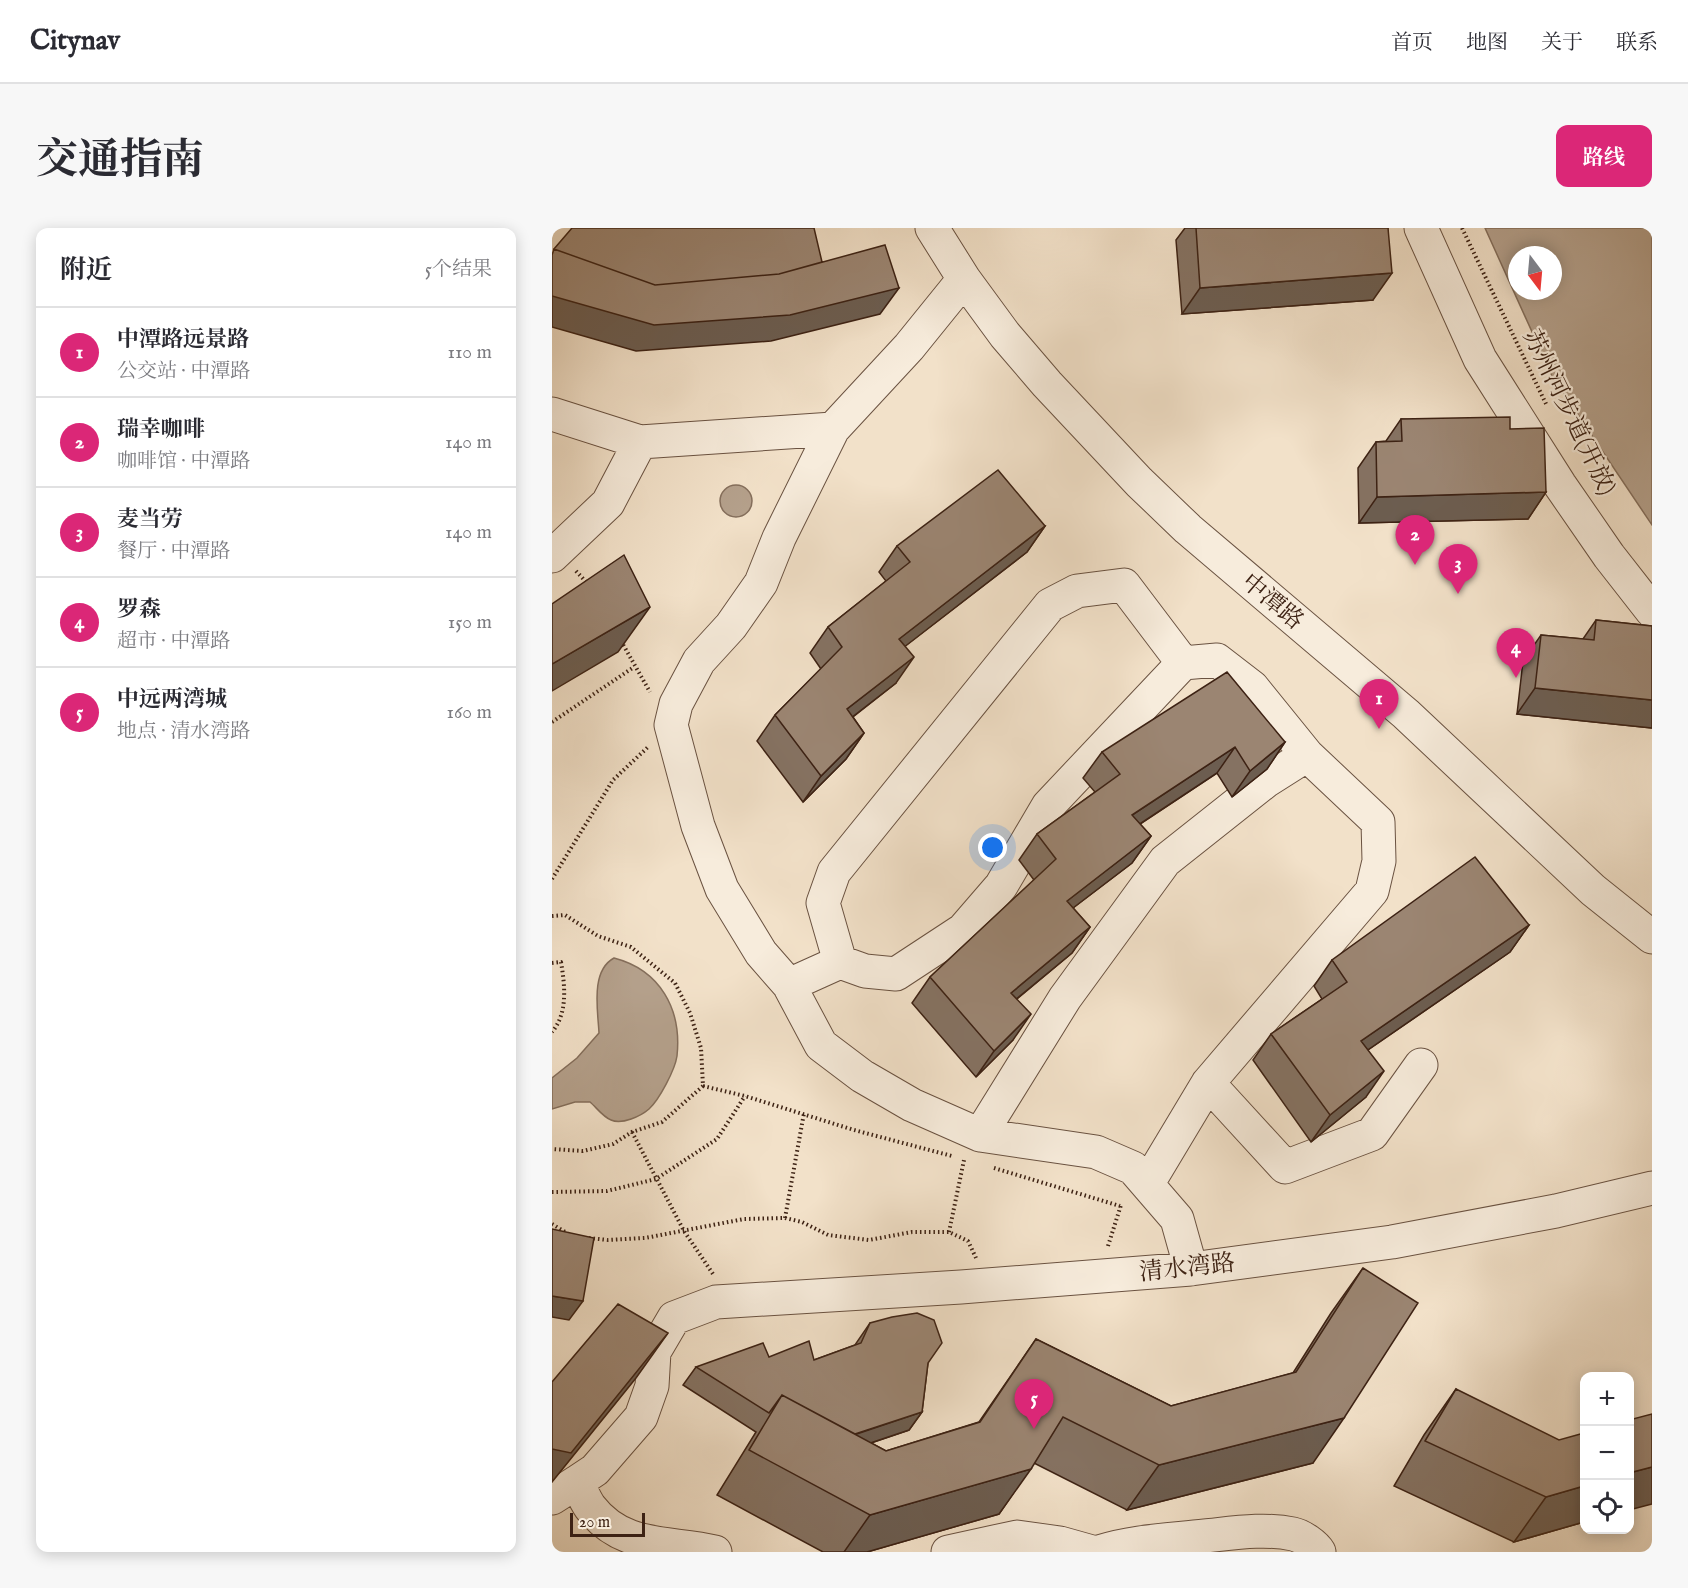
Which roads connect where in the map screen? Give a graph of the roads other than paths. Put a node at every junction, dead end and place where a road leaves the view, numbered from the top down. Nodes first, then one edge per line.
1 (1421, 228) edge
2 (943, 233) edge
3 (964, 279) junction
4 (552, 414) edge
5 (833, 429) junction
6 (640, 442) junction
7 (555, 553) edge
8 (1652, 611) edge
9 (1183, 663) junction
10 (1307, 754) junction
11 (1652, 937) edge
12 (840, 962) junction
13 (789, 985) junction
14 (1421, 1065) dead end
15 (1208, 1083) junction
16 (976, 1156) junction
17 (1148, 1183) junction
18 (1652, 1188) edge
19 (1191, 1269) junction
20 (565, 1490) edge
21 (715, 1552) edge
22 (948, 1552) edge
23 (1092, 1552) edge
24 (1099, 1552) edge
25 (1319, 1552) edge

1 - 8 street
2 - 3 street, 中潭路
3 - 5 street
3 - 11 street, 中潭路
4 - 6 street
5 - 6 street
5 - 13 street
6 - 7 street
9 - 10 street
9 - 12 street
9 - 12 street
10 - 15 street
10 - 16 street
12 - 13 street
13 - 16 street
14 - 15 street
15 - 17 street
16 - 17 street
17 - 19 street
18 - 19 street, 清水湾路
19 - 20 street, 清水湾路
20 - 21 street
22 - 23 street
24 - 25 street

